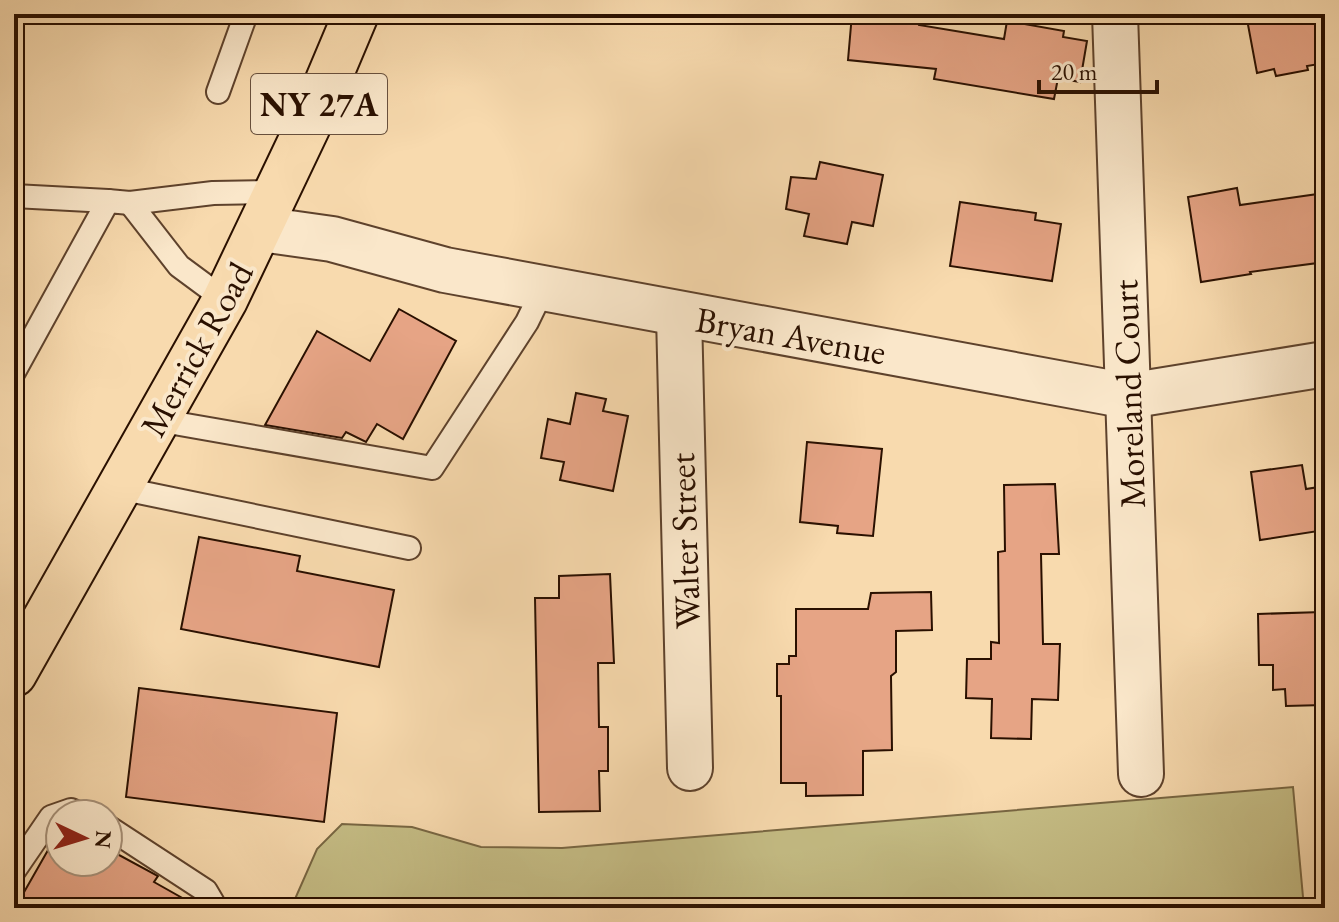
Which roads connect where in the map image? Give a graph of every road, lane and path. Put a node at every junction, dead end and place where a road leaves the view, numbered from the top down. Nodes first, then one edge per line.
1 (246, 14) edge
2 (356, 14) edge
3 (1115, 14) edge
4 (218, 92) dead end
5 (14, 196) edge
6 (119, 202) junction
7 (269, 210) junction
8 (544, 287) junction
9 (225, 300) junction
10 (679, 315) junction
11 (1325, 364) edge
12 (14, 372) edge
13 (1128, 396) junction
14 (157, 420) junction
15 (119, 488) junction
16 (409, 548) dead end
17 (14, 674) edge
18 (690, 768) dead end
19 (1141, 774) dead end
20 (44, 827) edge
21 (124, 837) edge
22 (14, 871) edge
23 (216, 908) edge

1 - 4 lane
2 - 7 main road, Merrick Road / NY 27A
3 - 13 street, Moreland Court
5 - 6 lane
6 - 7 lane
6 - 9 lane
6 - 12 lane
7 - 8 street, Bryan Avenue
7 - 9 main road, Merrick Road
8 - 10 street, Bryan Avenue
8 - 14 lane
9 - 14 main road, Merrick Road
10 - 13 street, Bryan Avenue
10 - 18 street, Walter Street
11 - 13 street, Bryan Avenue
13 - 19 street, Moreland Court
14 - 15 main road, Merrick Road
15 - 16 lane
15 - 17 main road, Merrick Road
20 - 22 lane
21 - 23 lane

